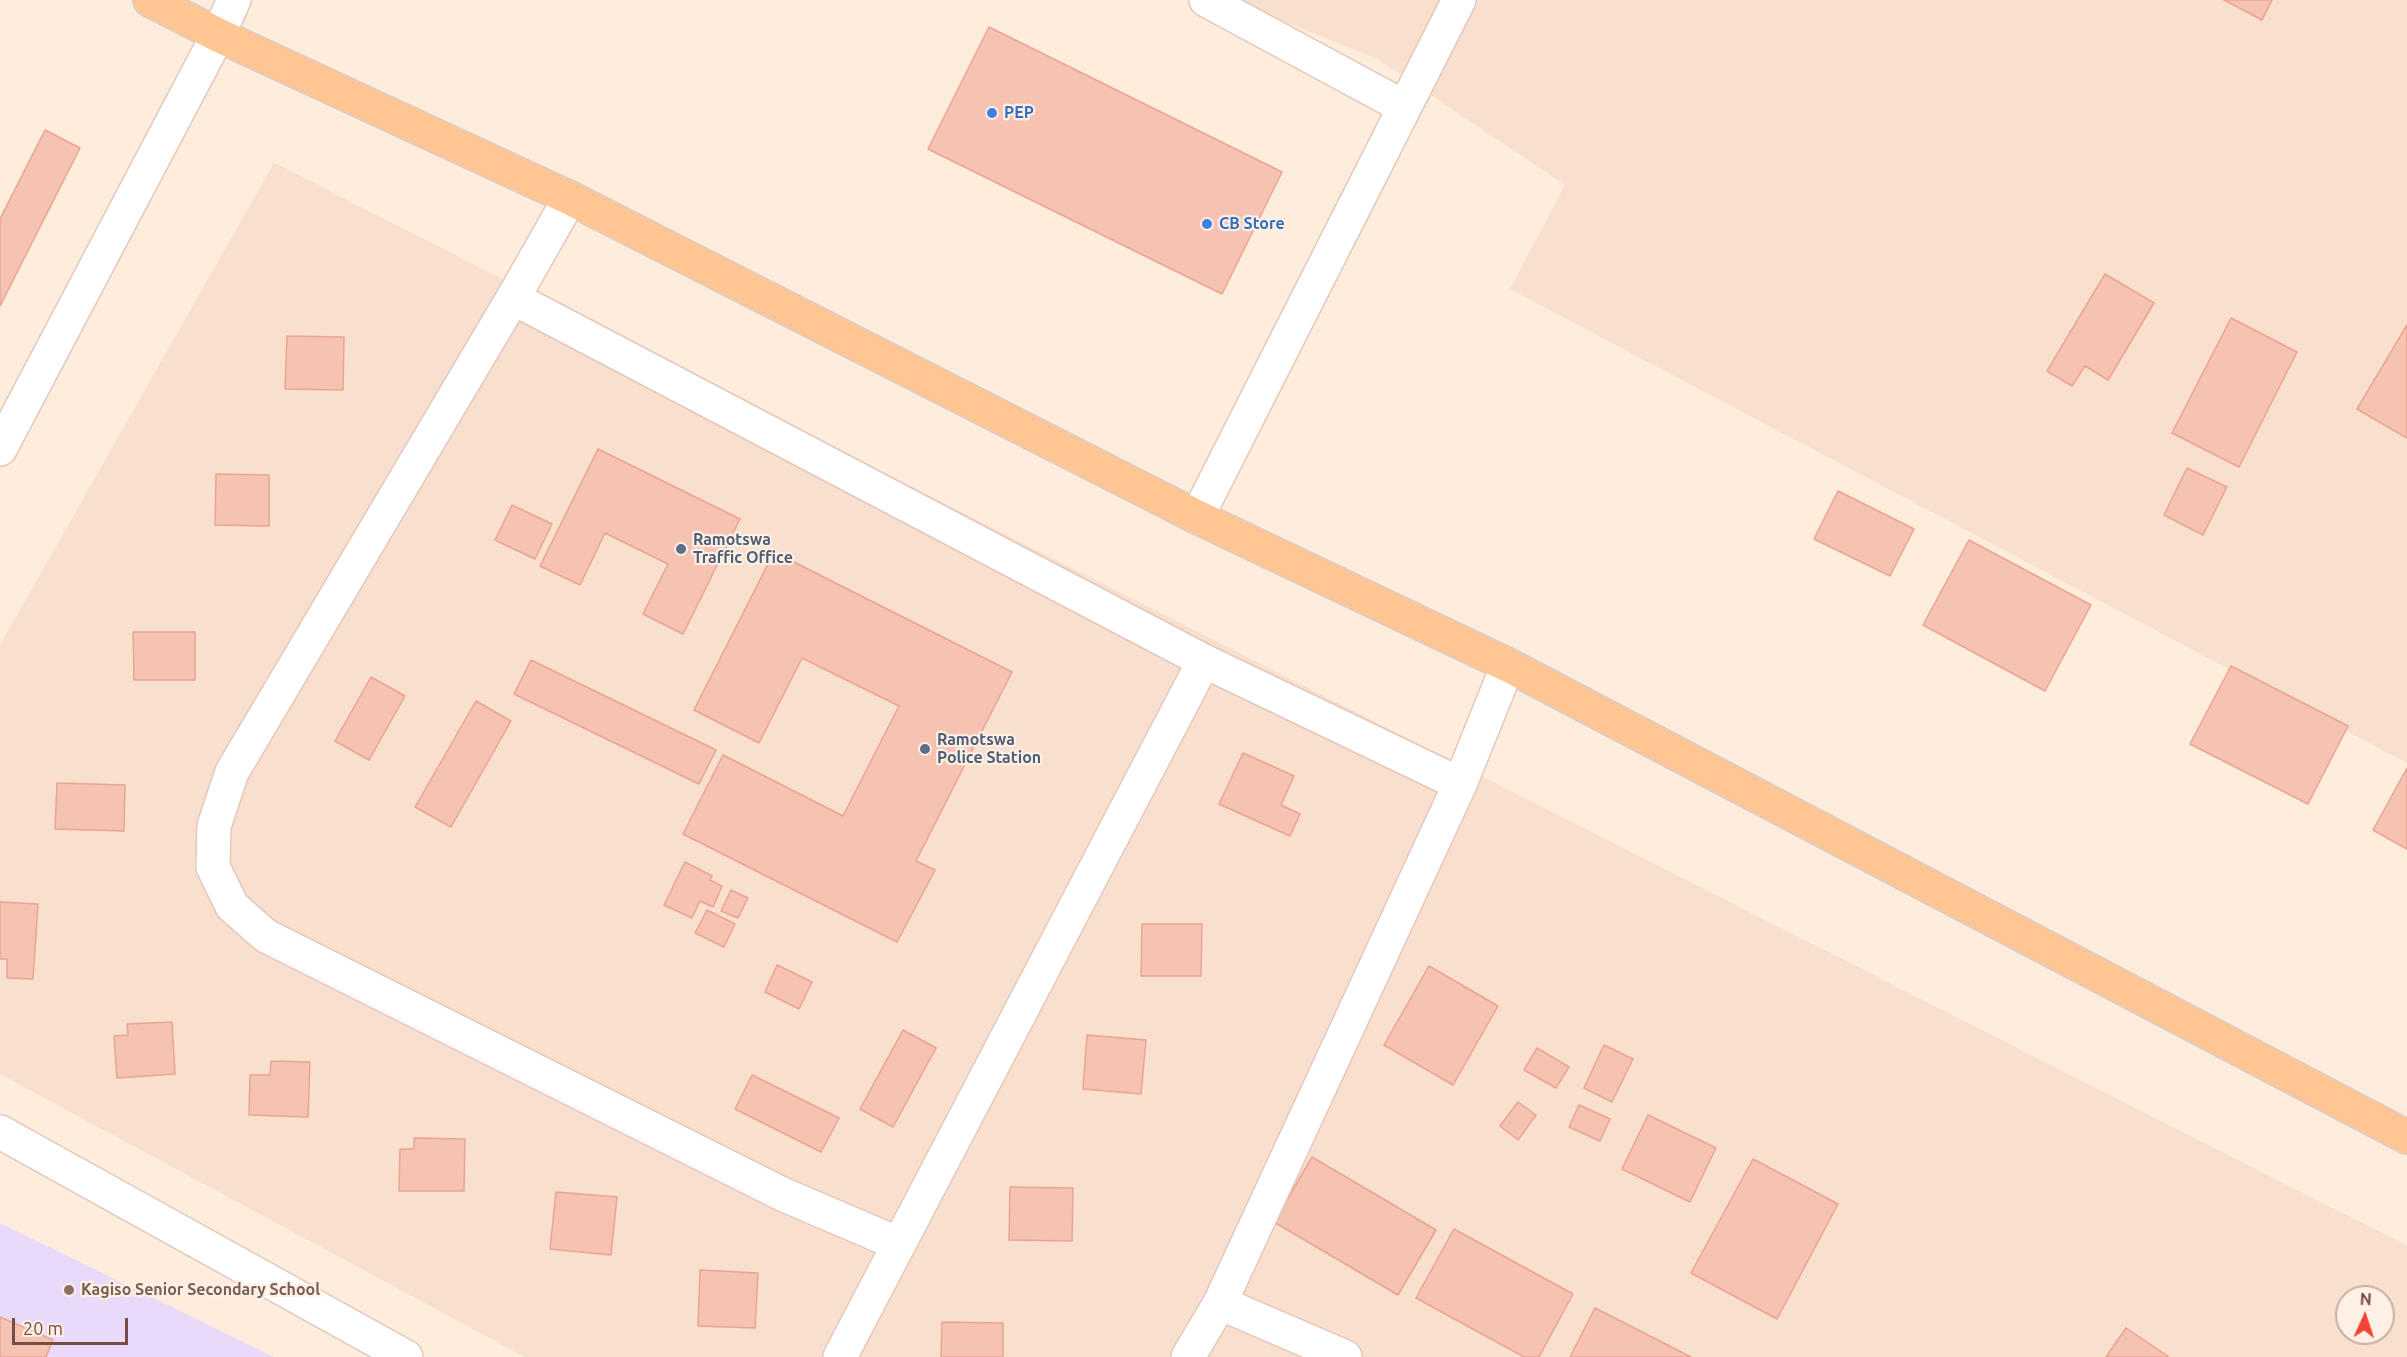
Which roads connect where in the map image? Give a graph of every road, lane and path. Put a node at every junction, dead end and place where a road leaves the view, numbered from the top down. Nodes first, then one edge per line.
1 (150, 0) edge
2 (234, 0) edge
3 (1206, 0) edge
4 (1459, 0) edge
5 (218, 35) junction
6 (1404, 107) junction
7 (570, 198) junction
8 (513, 298) junction
9 (0, 449) edge
10 (1197, 517) junction
11 (1204, 661) junction
12 (1508, 665) junction
13 (1460, 784) junction
14 (0, 1132) edge
15 (2407, 1137) edge
16 (898, 1244) junction
17 (1220, 1303) junction
18 (406, 1357) edge
19 (840, 1357) edge
20 (1188, 1357) edge
21 (1345, 1357) edge

1 - 5 main road
2 - 5 street
3 - 6 street
4 - 6 street
5 - 7 main road
5 - 9 street
6 - 10 street
7 - 8 street
7 - 10 main road
8 - 11 street
8 - 16 street
10 - 12 main road
11 - 13 street
11 - 16 street
12 - 13 street
12 - 15 main road
13 - 17 street
14 - 18 street
16 - 19 street
17 - 20 street
17 - 21 street

